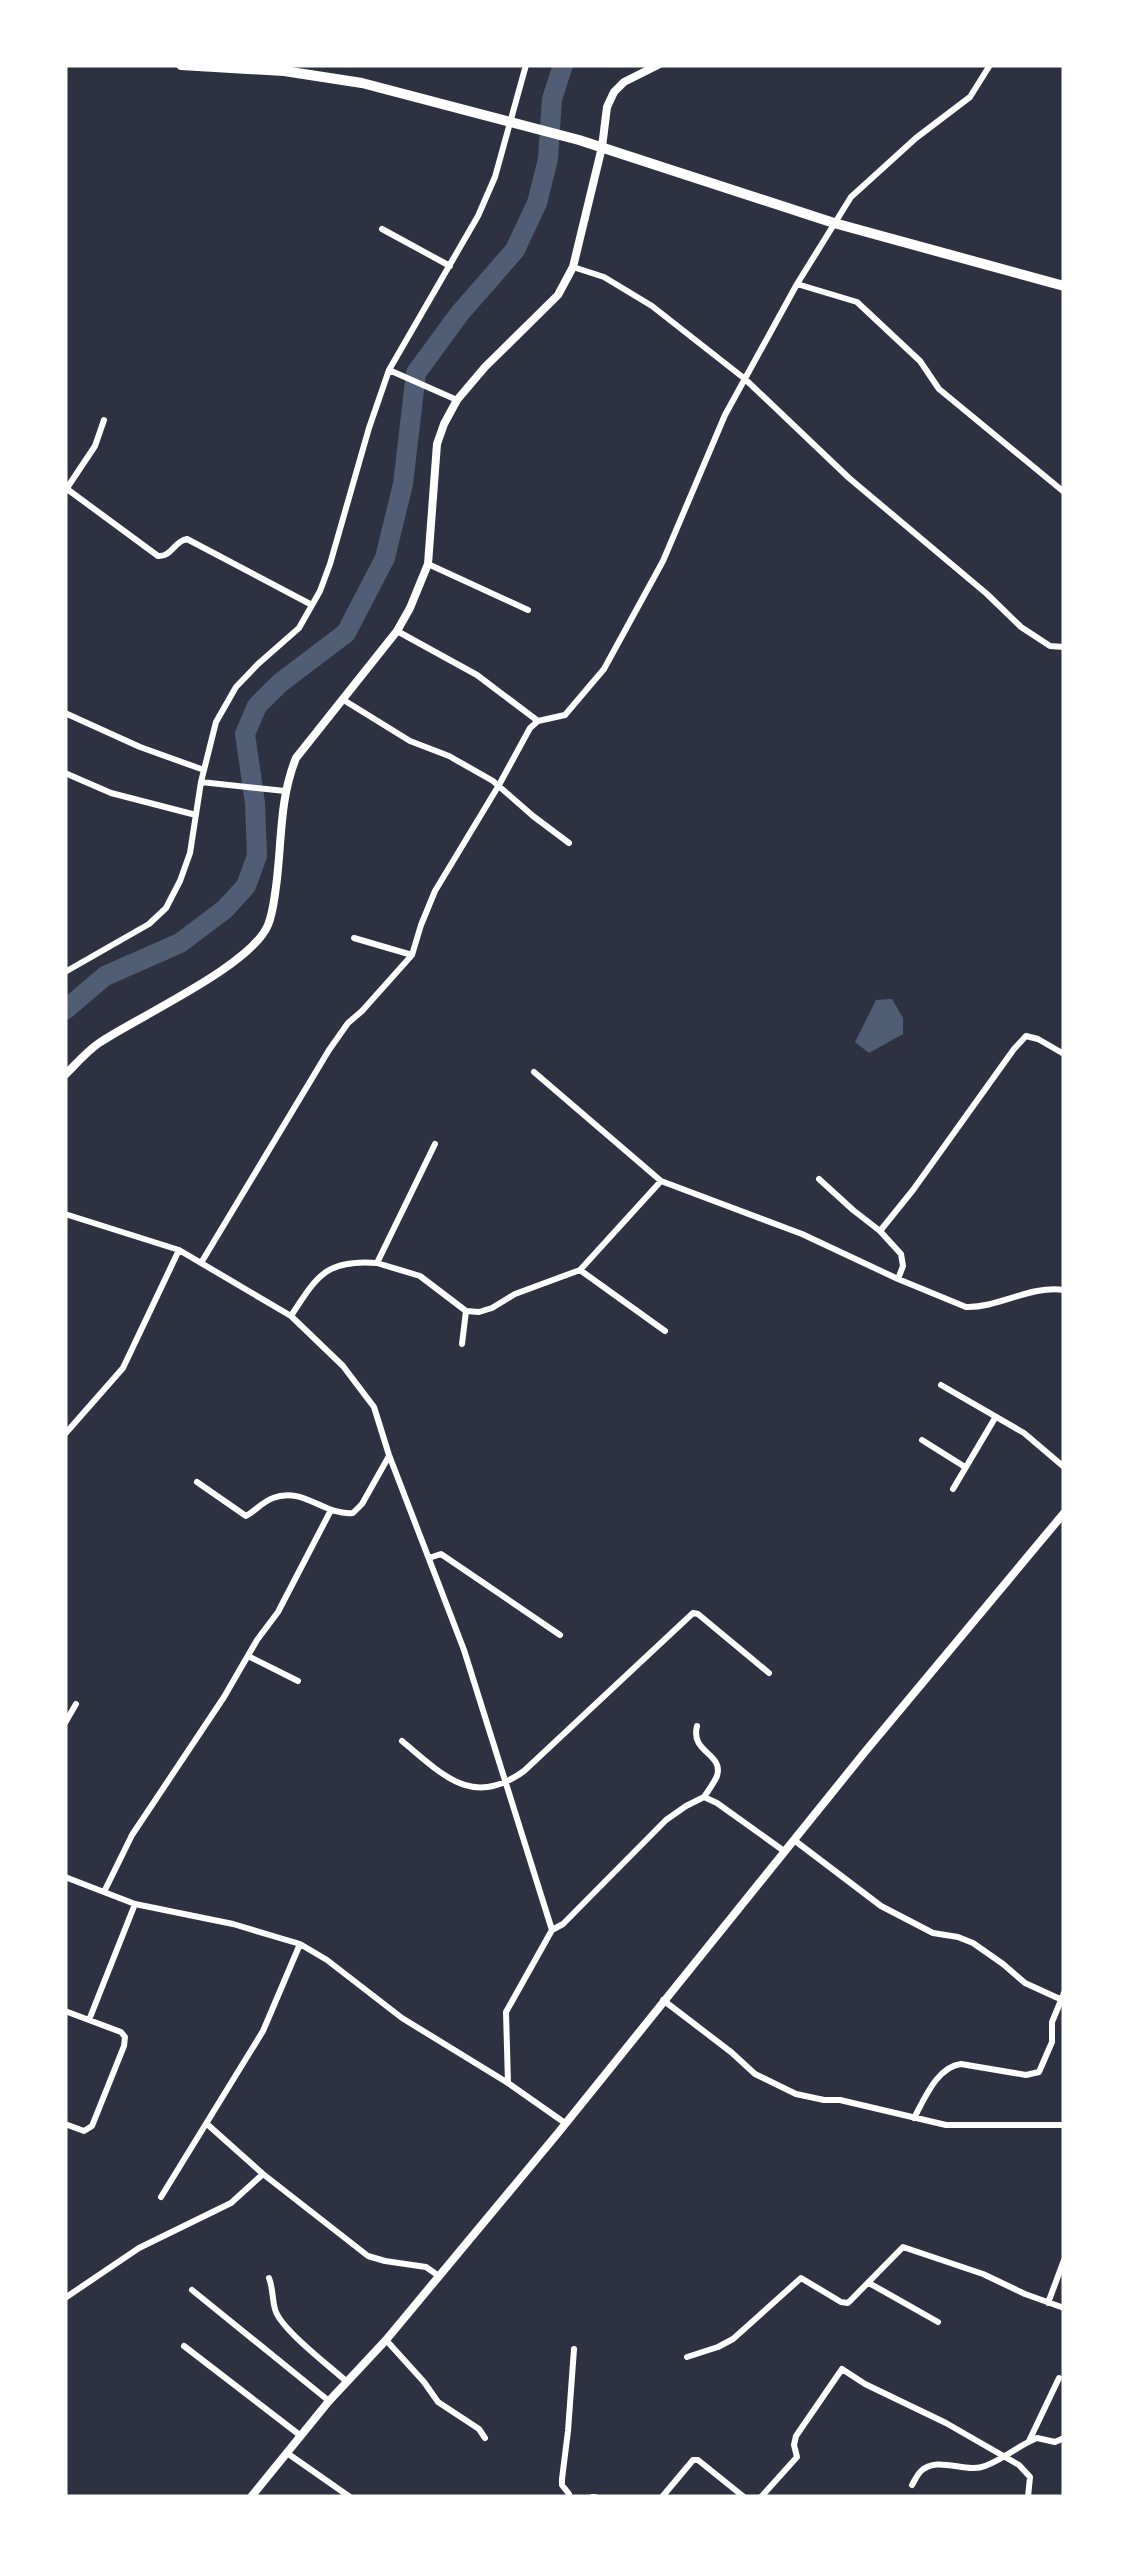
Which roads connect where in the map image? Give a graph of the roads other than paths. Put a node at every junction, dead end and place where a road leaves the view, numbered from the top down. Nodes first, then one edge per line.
1 (181, 65) edge
2 (526, 65) edge
3 (658, 65) edge
4 (990, 65) edge
5 (510, 123) junction
6 (602, 147) junction
7 (834, 223) junction
8 (382, 228) dead end
9 (450, 266) junction
10 (573, 268) junction
11 (797, 284) junction
12 (1064, 286) edge
13 (393, 371) junction
14 (745, 379) junction
15 (457, 400) junction
16 (104, 420) dead end
17 (66, 489) edge
18 (1064, 492) edge
19 (428, 564) junction
20 (312, 605) junction
21 (528, 610) dead end
22 (397, 631) junction
23 (1064, 647) edge
24 (342, 699) junction
25 (65, 713) edge
26 (538, 721) junction
27 (204, 770) junction
28 (65, 773) edge
29 (201, 782) junction
30 (499, 786) junction
31 (286, 791) junction
32 (196, 814) junction
33 (569, 843) dead end
34 (354, 938) dead end
35 (412, 956) junction
36 (65, 972) edge
37 (1064, 1054) edge
38 (534, 1072) dead end
39 (65, 1075) edge
40 (434, 1144) dead end
41 (819, 1179) dead end
42 (662, 1182) junction
43 (65, 1214) edge
44 (880, 1231) junction
45 (178, 1250) junction
46 (377, 1262) junction
47 (201, 1263) junction
48 (580, 1270) junction
49 (898, 1280) junction
50 (1064, 1290) edge
51 (466, 1311) junction
52 (292, 1316) junction
53 (666, 1331) dead end
54 (462, 1344) dead end
55 (941, 1385) dead end
56 (996, 1418) junction
57 (65, 1434) edge
58 (922, 1440) dead end
59 (389, 1455) junction
60 (1064, 1467) edge
61 (965, 1468) junction
62 (197, 1482) dead end
63 (953, 1488) dead end
64 (331, 1510) junction
65 (1064, 1513) edge
66 (429, 1558) junction
67 (560, 1634) dead end
68 (248, 1656) junction
69 (769, 1673) dead end
70 (298, 1681) dead end
71 (76, 1704) dead end
72 (65, 1723) edge
73 (698, 1726) dead end
74 (402, 1740) dead end
75 (508, 1783) junction
76 (704, 1797) junction
77 (794, 1840) junction
78 (784, 1851) junction
79 (65, 1877) edge
80 (104, 1892) junction
81 (134, 1904) junction
82 (552, 1930) junction
83 (300, 1944) junction
84 (1062, 1996) edge
85 (663, 2000) junction
86 (65, 2011) edge
87 (90, 2020) junction
88 (508, 2082) junction
89 (914, 2118) junction
90 (565, 2123) junction
91 (65, 2124) edge
92 (207, 2124) junction
93 (1064, 2125) edge
94 (263, 2174) junction
95 (162, 2196) dead end
96 (1064, 2260) edge
97 (439, 2276) junction
98 (269, 2278) dead end
99 (868, 2283) junction
100 (192, 2290) dead end
101 (65, 2298) edge
102 (1048, 2303) junction
103 (1064, 2308) edge
104 (938, 2322) dead end
105 (386, 2340) junction
106 (184, 2346) dead end
107 (574, 2349) dead end
108 (687, 2358) dead end
109 (1060, 2378) dead end
110 (347, 2382) junction
111 (329, 2401) junction
112 (301, 2436) junction
113 (485, 2438) dead end
114 (1064, 2438) edge
115 (1028, 2442) junction
116 (287, 2454) junction
117 (1004, 2456) junction
118 (912, 2485) dead end
119 (571, 2496) edge
120 (251, 2497) edge
121 (350, 2497) edge
122 (662, 2497) edge
123 (744, 2497) edge
124 (761, 2497) edge
125 (1028, 2497) edge

1 - 5 highway
2 - 5 street
3 - 6 main road
4 - 7 street
5 - 6 highway
5 - 9 street
6 - 7 highway
6 - 10 main road
7 - 11 street
7 - 12 highway
8 - 9 street
9 - 13 street
10 - 14 street
10 - 15 main road
11 - 14 street
11 - 18 street
13 - 15 street
13 - 20 street
14 - 23 street
14 - 26 street
15 - 19 main road
16 - 17 street
17 - 20 street
19 - 21 street
19 - 22 main road
20 - 27 street
22 - 24 main road
22 - 26 street
24 - 30 street
24 - 31 main road
25 - 27 street
26 - 30 street
27 - 29 street
28 - 32 street
29 - 31 street
29 - 32 street
30 - 33 street
30 - 35 street
31 - 39 main road
32 - 36 street
34 - 35 street
35 - 47 street
37 - 44 street
38 - 42 street
40 - 46 street
41 - 44 street
42 - 48 street
42 - 49 street
43 - 45 street
44 - 49 street
45 - 47 street
45 - 57 street
46 - 51 street
46 - 52 street
47 - 52 street
48 - 51 street
48 - 53 street
49 - 50 street
51 - 54 street
52 - 59 street
55 - 56 street
56 - 60 street
56 - 61 street
58 - 61 street
59 - 64 street
59 - 66 street
61 - 63 street
62 - 64 street
64 - 68 street
65 - 77 main road
66 - 67 street
66 - 75 street
68 - 70 street
68 - 80 street
69 - 75 street
71 - 72 street
73 - 76 street
74 - 75 street
75 - 82 street
76 - 78 street
76 - 82 street
77 - 78 main road
77 - 84 street
78 - 85 main road
79 - 80 street
80 - 81 street
81 - 83 street
81 - 87 street
82 - 88 street
83 - 88 street
83 - 92 street
84 - 89 street
85 - 89 street
85 - 90 main road
86 - 87 street
87 - 91 street
88 - 90 street
89 - 93 street
90 - 97 main road
92 - 94 street
92 - 95 street
94 - 97 street
94 - 101 street
96 - 102 street
97 - 105 main road
98 - 110 street
99 - 102 street
99 - 104 street
99 - 108 street
100 - 111 street
102 - 103 street
105 - 110 main road
105 - 113 street
106 - 112 street
107 - 119 street
109 - 115 street
110 - 111 main road
111 - 112 main road
112 - 116 main road
114 - 115 street
115 - 117 street
116 - 120 main road
116 - 121 street
117 - 118 street
117 - 124 street
117 - 125 street
122 - 123 street

